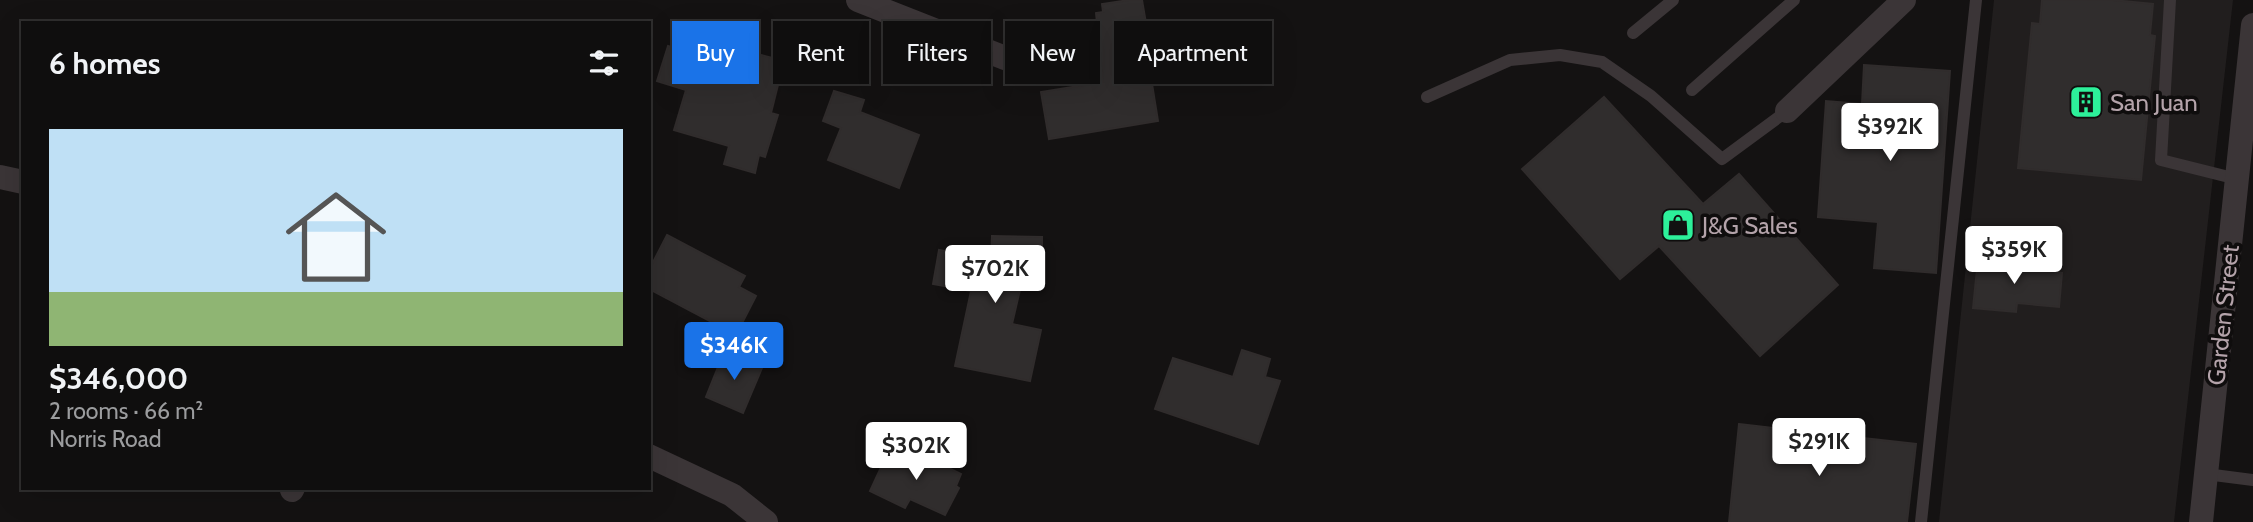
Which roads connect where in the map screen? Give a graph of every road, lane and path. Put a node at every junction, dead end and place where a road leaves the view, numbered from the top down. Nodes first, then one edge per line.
1 (858, 0) edge
2 (1673, 0) edge
3 (1794, 0) edge
4 (1904, 0) edge
5 (1976, 0) edge
6 (2170, 0) edge
7 (2253, 25) edge
8 (1633, 33) dead end
9 (1005, 58) dead end
10 (1692, 90) dead end
11 (1427, 97) dead end
12 (1787, 111) joint
13 (2247, 136) edge
14 (0, 177) edge
15 (2237, 179) junction
16 (21, 182) edge
17 (651, 457) edge
18 (2206, 474) junction
19 (2253, 480) edge
20 (766, 522) edge
21 (1921, 522) edge
22 (2201, 522) edge

1 - 9 street
2 - 8 lane
3 - 10 lane
4 - 12 street
5 - 21 lane
6 - 15 lane
7 - 13 street, Garden Street
11 - 12 lane
13 - 15 street, Garden Street
14 - 16 street
15 - 18 street, Garden Street
17 - 20 street
18 - 19 lane
18 - 22 street, Garden Street

